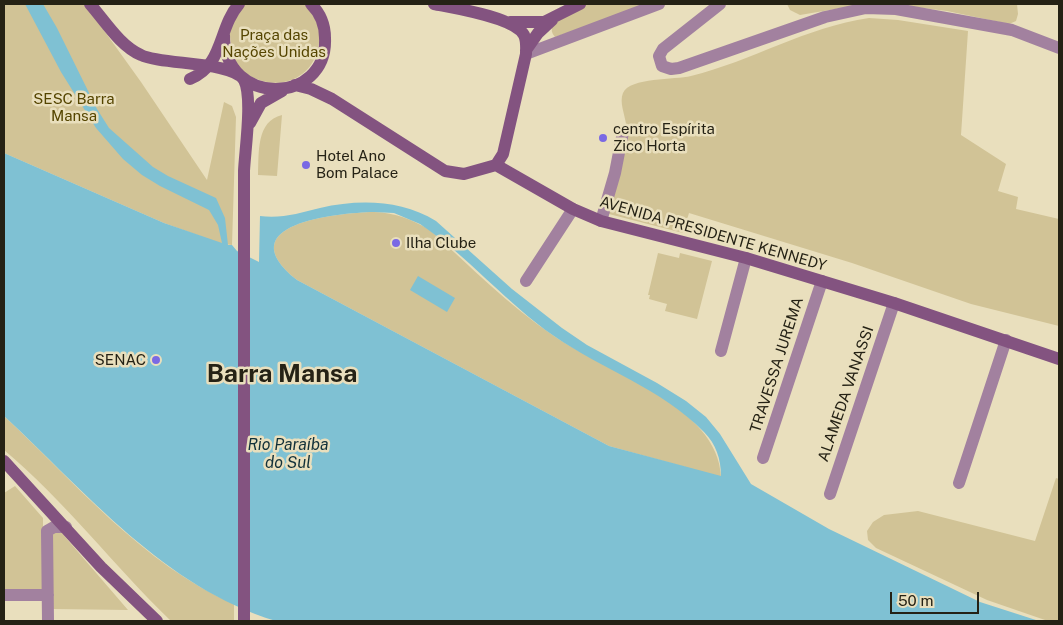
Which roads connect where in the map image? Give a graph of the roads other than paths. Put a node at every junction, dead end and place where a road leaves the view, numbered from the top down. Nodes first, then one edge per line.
1 (90, 4) edge
2 (239, 4) edge
3 (311, 4) edge
4 (434, 4) edge
5 (580, 4) edge
6 (658, 4) edge
7 (720, 4) edge
8 (449, 5) edge
9 (560, 14) junction
10 (502, 20) junction
11 (224, 34) junction
12 (1059, 48) edge
13 (526, 52) junction
14 (209, 67) junction
15 (242, 77) junction
16 (190, 78) dead end
17 (293, 86) junction
18 (623, 132) dead end
19 (246, 137) junction
20 (496, 165) junction
21 (573, 209) junction
22 (601, 221) junction
23 (746, 258) junction
24 (526, 281) dead end
25 (822, 281) junction
26 (894, 304) junction
27 (1006, 340) junction
28 (721, 351) dead end
29 (1059, 359) edge
30 (764, 458) dead end
31 (4, 461) edge
32 (960, 483) dead end
33 (830, 494) dead end
34 (66, 527) junction
35 (4, 595) edge
36 (48, 595) junction
37 (48, 621) edge
38 (157, 621) edge
39 (244, 621) edge

1 - 14 main road
2 - 11 main road
3 - 17 main road
4 - 8 main road
5 - 9 main road
6 - 13 street
7 - 12 street
8 - 10 main road
9 - 10 main road
9 - 13 main road
10 - 13 main road
11 - 14 main road
11 - 15 main road
13 - 20 main road
14 - 15 main road
14 - 16 main road
15 - 17 main road
15 - 19 main road
17 - 19 main road
17 - 20 main road
18 - 22 street
19 - 39 main road
20 - 21 main road, AVENIDA PRESIDENTE KENNEDY
21 - 22 main road, AVENIDA PRESIDENTE KENNEDY
21 - 24 street
22 - 23 main road, AVENIDA PRESIDENTE KENNEDY
23 - 25 main road, AVENIDA PRESIDENTE KENNEDY
23 - 28 street
25 - 26 main road, AVENIDA PRESIDENTE KENNEDY
25 - 30 street, TRAVESSA JUREMA
26 - 27 main road, AVENIDA PRESIDENTE KENNEDY
26 - 33 street, ALAMEDA VANASSI
27 - 29 main road, AVENIDA PRESIDENTE KENNEDY
27 - 32 street
31 - 34 main road
34 - 36 street
34 - 38 main road
35 - 36 street
36 - 37 street

